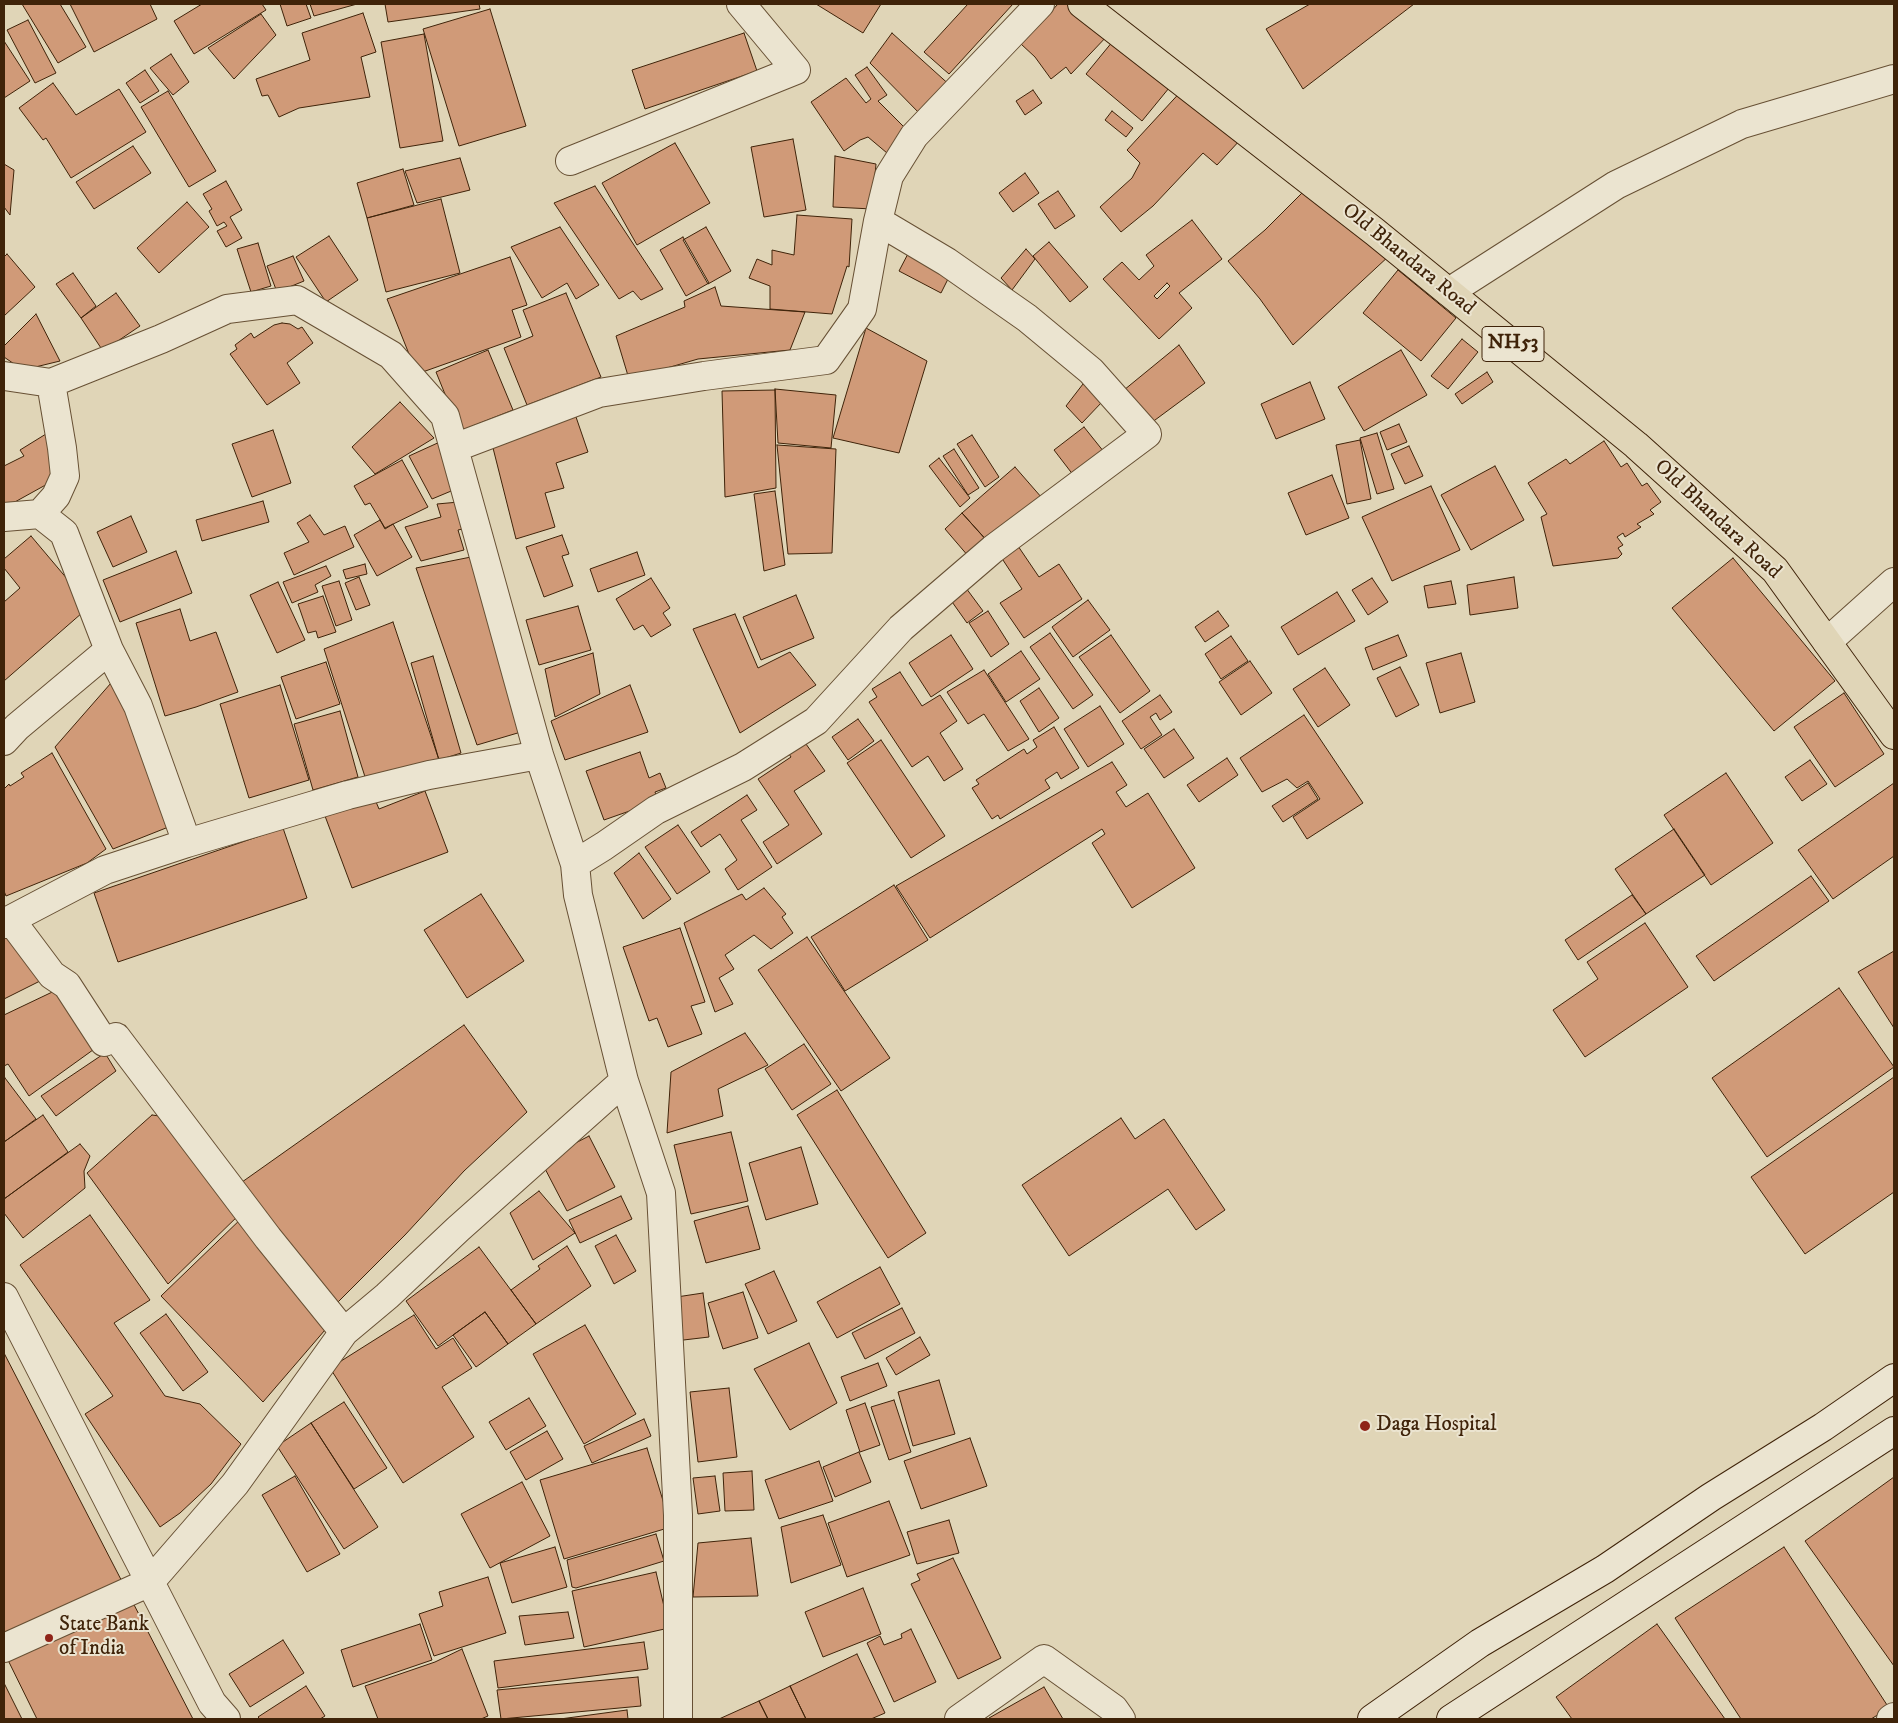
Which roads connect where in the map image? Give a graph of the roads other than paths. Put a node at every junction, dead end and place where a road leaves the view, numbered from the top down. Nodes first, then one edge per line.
1 (741, 4) edge
2 (1040, 4) edge
3 (1082, 4) edge
4 (1894, 79) edge
5 (570, 161) dead end
6 (878, 221) junction
7 (1449, 292) junction
8 (4, 376) edge
9 (51, 383) junction
10 (454, 448) junction
11 (40, 514) junction
12 (4, 518) edge
13 (1894, 582) edge
14 (1827, 642) junction
15 (109, 650) junction
16 (1894, 735) edge
17 (4, 740) edge
18 (539, 755) junction
19 (187, 843) junction
20 (575, 864) junction
21 (4, 923) edge
22 (624, 1081) junction
23 (4, 1297) edge
24 (344, 1332) junction
25 (1894, 1378) edge
26 (1894, 1431) edge
27 (150, 1582) junction
28 (4, 1648) edge
29 (226, 1719) edge
30 (678, 1719) edge
31 (959, 1719) edge
32 (1120, 1719) edge
33 (1372, 1719) edge
34 (1451, 1719) edge

1 - 5 street
2 - 6 street
3 - 7 highway, Old Bhandara Road / NH53
4 - 7 street
6 - 10 street
6 - 20 street
7 - 14 highway, Old Bhandara Road / NH53
8 - 9 street
9 - 10 street
9 - 11 street
10 - 18 street
11 - 12 street
11 - 15 street
13 - 14 street
14 - 16 highway, Old Bhandara Road / NH53
15 - 17 street
15 - 19 street
18 - 19 street
18 - 20 street
19 - 21 street
20 - 22 street
21 - 24 street
22 - 24 street
22 - 30 street
23 - 27 street
24 - 27 street
25 - 33 street
26 - 34 street
27 - 28 street
27 - 29 street
31 - 32 street

